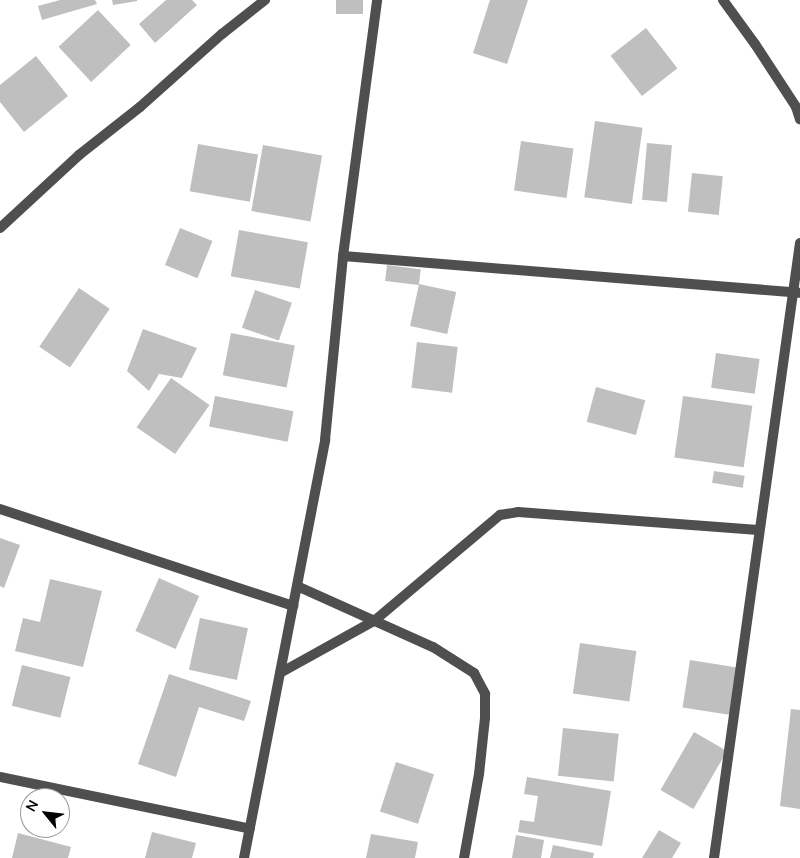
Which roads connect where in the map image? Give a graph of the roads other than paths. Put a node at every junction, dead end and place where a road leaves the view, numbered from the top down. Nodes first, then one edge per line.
1 (265, 0) edge
2 (377, 0) edge
3 (723, 0) edge
4 (800, 119) edge
5 (0, 228) edge
6 (800, 243) edge
7 (343, 256) junction
8 (796, 292) edge
9 (0, 509) edge
10 (758, 530) junction
11 (297, 586) junction
12 (293, 606) junction
13 (374, 621) junction
14 (280, 673) junction
15 (0, 776) edge
16 (250, 829) junction
17 (244, 858) edge
18 (464, 858) edge
19 (714, 858) edge

1 - 5 street
2 - 7 street
3 - 4 street
6 - 8 street
7 - 8 street
7 - 11 street
8 - 10 street
9 - 12 street
10 - 13 street
10 - 19 street
11 - 12 street
11 - 13 street
12 - 14 street
13 - 14 street
13 - 18 street
14 - 16 street
15 - 16 street
16 - 17 street

